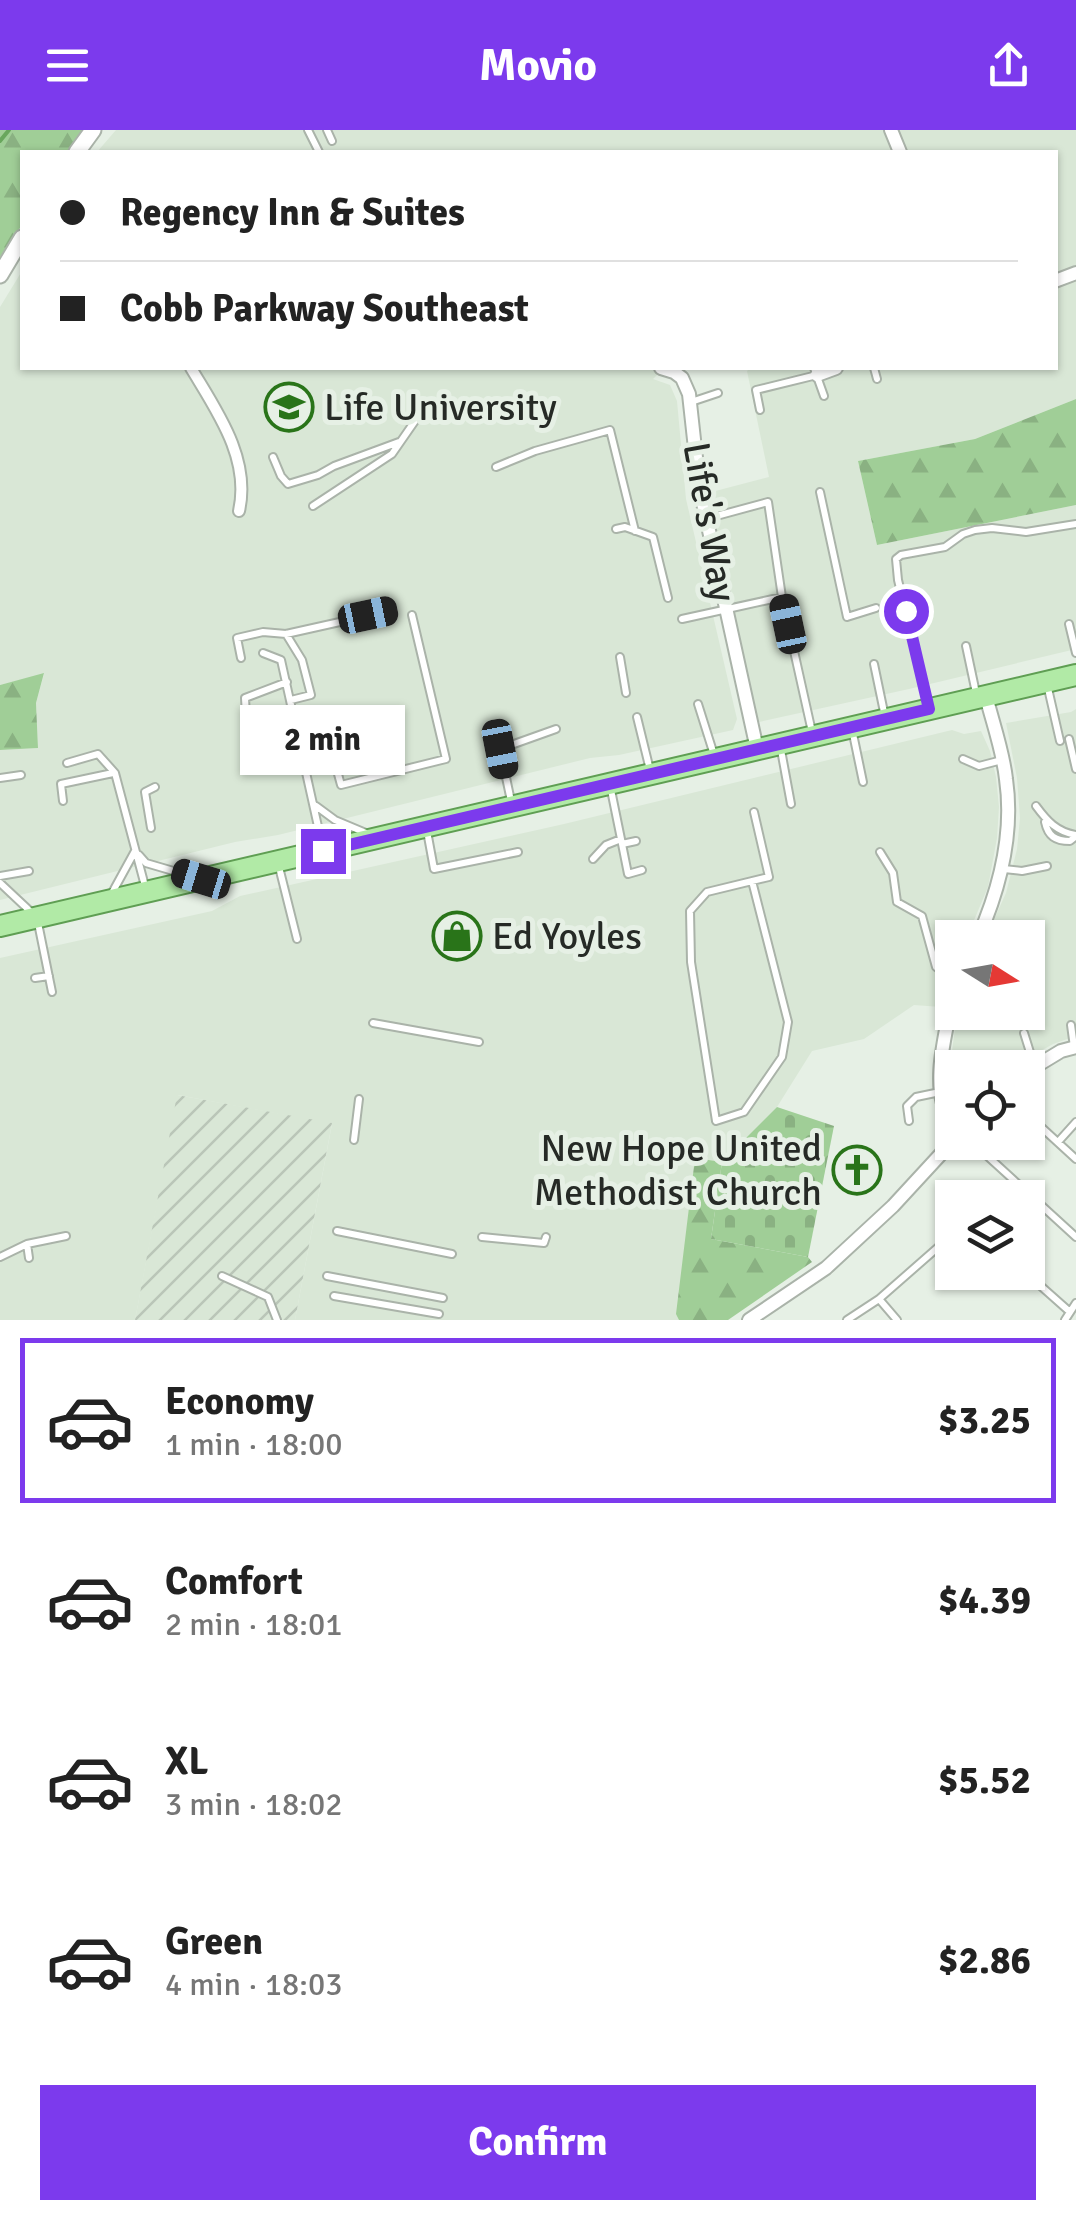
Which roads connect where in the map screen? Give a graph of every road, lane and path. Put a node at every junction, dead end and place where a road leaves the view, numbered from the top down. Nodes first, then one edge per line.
1 (93, 130) edge
2 (328, 130) edge
3 (332, 141) dead end
4 (78, 150) edge
5 (20, 241) edge
6 (0, 276) edge
7 (191, 370) edge
8 (668, 370) edge
9 (875, 370) edge
10 (816, 371) edge
11 (877, 379) dead end
12 (718, 393) dead end
13 (824, 396) dead end
14 (690, 402) junction
15 (436, 408) dead end
16 (760, 410) dead end
17 (400, 442) junction
18 (273, 458) dead end
19 (496, 468) dead end
20 (820, 492) dead end
21 (314, 506) dead end
22 (238, 510) dead end
23 (705, 519) junction
24 (1076, 524) edge
25 (616, 530) dead end
26 (635, 531) junction
27 (782, 596) junction
28 (668, 598) dead end
29 (876, 608) dead end
30 (725, 609) junction
31 (389, 611) dead end
32 (412, 615) dead end
33 (682, 619) dead end
34 (1072, 628) edge
35 (286, 634) junction
36 (966, 646) dead end
37 (263, 652) dead end
38 (1076, 653) edge
39 (620, 657) dead end
40 (241, 658) dead end
41 (874, 664) dead end
42 (1076, 675) edge
43 (286, 682) junction
44 (1046, 682) junction
45 (626, 693) dead end
46 (981, 697) junction
47 (291, 700) junction
48 (698, 704) dead end
49 (929, 709) junction
50 (246, 715) dead end
51 (637, 717) dead end
52 (885, 720) junction
53 (852, 727) junction
54 (556, 729) dead end
55 (298, 730) junction
56 (813, 736) junction
57 (780, 743) junction
58 (756, 749) junction
59 (254, 753) dead end
60 (716, 759) junction
61 (963, 760) dead end
62 (1003, 760) junction
63 (67, 762) dead end
64 (305, 762) junction
65 (1076, 769) edge
66 (114, 773) junction
67 (651, 774) junction
68 (21, 775) dead end
69 (0, 778) edge
70 (863, 782) dead end
71 (610, 784) junction
72 (155, 787) dead end
73 (63, 802) dead end
74 (790, 804) dead end
75 (315, 806) junction
76 (1036, 806) dead end
77 (512, 807) junction
78 (754, 812) dead end
79 (426, 827) junction
80 (151, 828) dead end
81 (1076, 836) edge
82 (382, 838) junction
83 (621, 842) junction
84 (636, 842) dead end
85 (135, 850) junction
86 (323, 851) junction
87 (518, 852) dead end
88 (880, 852) dead end
89 (593, 859) dead end
90 (277, 862) junction
91 (1046, 866) dead end
92 (1002, 868) junction
93 (642, 870) dead end
94 (29, 871) dead end
95 (201, 879) junction
96 (0, 880) edge
97 (752, 881) junction
98 (147, 892) junction
99 (108, 901) junction
100 (37, 918) junction
101 (985, 920) edge
102 (0, 926) edge
103 (297, 939) dead end
104 (935, 963) edge
105 (49, 976) junction
106 (34, 978) dead end
107 (52, 992) dead end
108 (374, 1023) dead end
109 (1071, 1026) dead end
110 (1024, 1034) dead end
111 (479, 1042) dead end
112 (1075, 1047) edge
113 (1027, 1050) edge
114 (1045, 1061) edge
115 (935, 1093) edge
116 (359, 1099) dead end
117 (909, 1121) dead end
118 (1076, 1122) edge
119 (1045, 1130) edge
120 (354, 1140) dead end
121 (1058, 1142) junction
122 (1076, 1158) edge
123 (935, 1160) edge
124 (992, 1160) edge
125 (337, 1231) dead end
126 (66, 1236) dead end
127 (482, 1236) dead end
128 (1076, 1237) edge
129 (546, 1238) dead end
130 (27, 1244) junction
131 (935, 1249) edge
132 (452, 1254) dead end
133 (0, 1257) edge
134 (30, 1258) dead end
135 (222, 1276) dead end
136 (327, 1276) dead end
137 (1042, 1290) edge
138 (334, 1296) dead end
139 (443, 1298) dead end
140 (879, 1299) junction
141 (1076, 1303) edge
142 (439, 1314) dead end
143 (1067, 1316) edge
144 (277, 1320) edge
145 (749, 1320) edge
146 (847, 1320) edge
147 (896, 1320) edge

1 - 4 street
2 - 3 lane
5 - 6 street
7 - 22 street
8 - 14 street, Life's Way
9 - 11 lane
10 - 13 lane
10 - 16 lane
12 - 14 lane
14 - 23 street, Life's Way
15 - 17 lane
17 - 18 lane
17 - 21 lane
19 - 26 lane
20 - 29 lane
23 - 27 lane
23 - 30 street, Life's Way
24 - 49 lane
25 - 26 lane
26 - 28 lane
27 - 30 lane
27 - 56 lane
30 - 33 lane
30 - 58 street, Life's Way
31 - 35 lane
32 - 55 lane
34 - 38 lane
35 - 40 lane
35 - 47 lane
36 - 46 lane
37 - 43 lane
39 - 45 lane
41 - 52 lane
42 - 44 main road
43 - 47 lane
43 - 50 lane
44 - 46 main road
44 - 65 lane
46 - 49 main road
46 - 62 street
47 - 55 lane
48 - 60 lane
49 - 52 main road
51 - 67 lane
52 - 53 main road
53 - 56 main road
53 - 70 lane
54 - 77 lane
55 - 64 lane
56 - 57 main road
57 - 58 main road
57 - 74 lane
58 - 60 main road
59 - 64 lane
60 - 67 main road
61 - 62 lane
62 - 92 street
63 - 66 lane
64 - 75 lane
66 - 73 lane
66 - 85 lane
67 - 71 main road
68 - 69 lane
71 - 77 main road
71 - 83 lane
72 - 80 lane
75 - 82 lane
75 - 86 lane
76 - 81 lane
77 - 79 main road
78 - 97 lane
79 - 82 main road
79 - 87 lane
82 - 86 main road
83 - 84 lane
83 - 89 lane
83 - 93 lane
85 - 95 lane
85 - 98 lane
85 - 99 lane
86 - 90 main road
88 - 104 lane
90 - 95 main road
90 - 103 lane
91 - 92 lane
92 - 101 street
94 - 96 lane
95 - 98 main road
96 - 100 lane
97 - 97 lane
98 - 99 main road
99 - 100 main road
100 - 102 main road
100 - 105 lane
105 - 106 lane
105 - 107 lane
108 - 111 lane
109 - 112 lane
110 - 113 lane
112 - 114 street
115 - 117 lane
116 - 120 lane
118 - 121 lane
119 - 121 lane
121 - 122 lane
123 - 145 street
124 - 128 lane
125 - 132 lane
126 - 130 lane
127 - 129 lane
130 - 133 lane
130 - 134 lane
131 - 140 lane
135 - 144 lane
136 - 139 lane
137 - 143 lane
138 - 142 lane
140 - 146 lane
140 - 147 lane
141 - 143 lane

